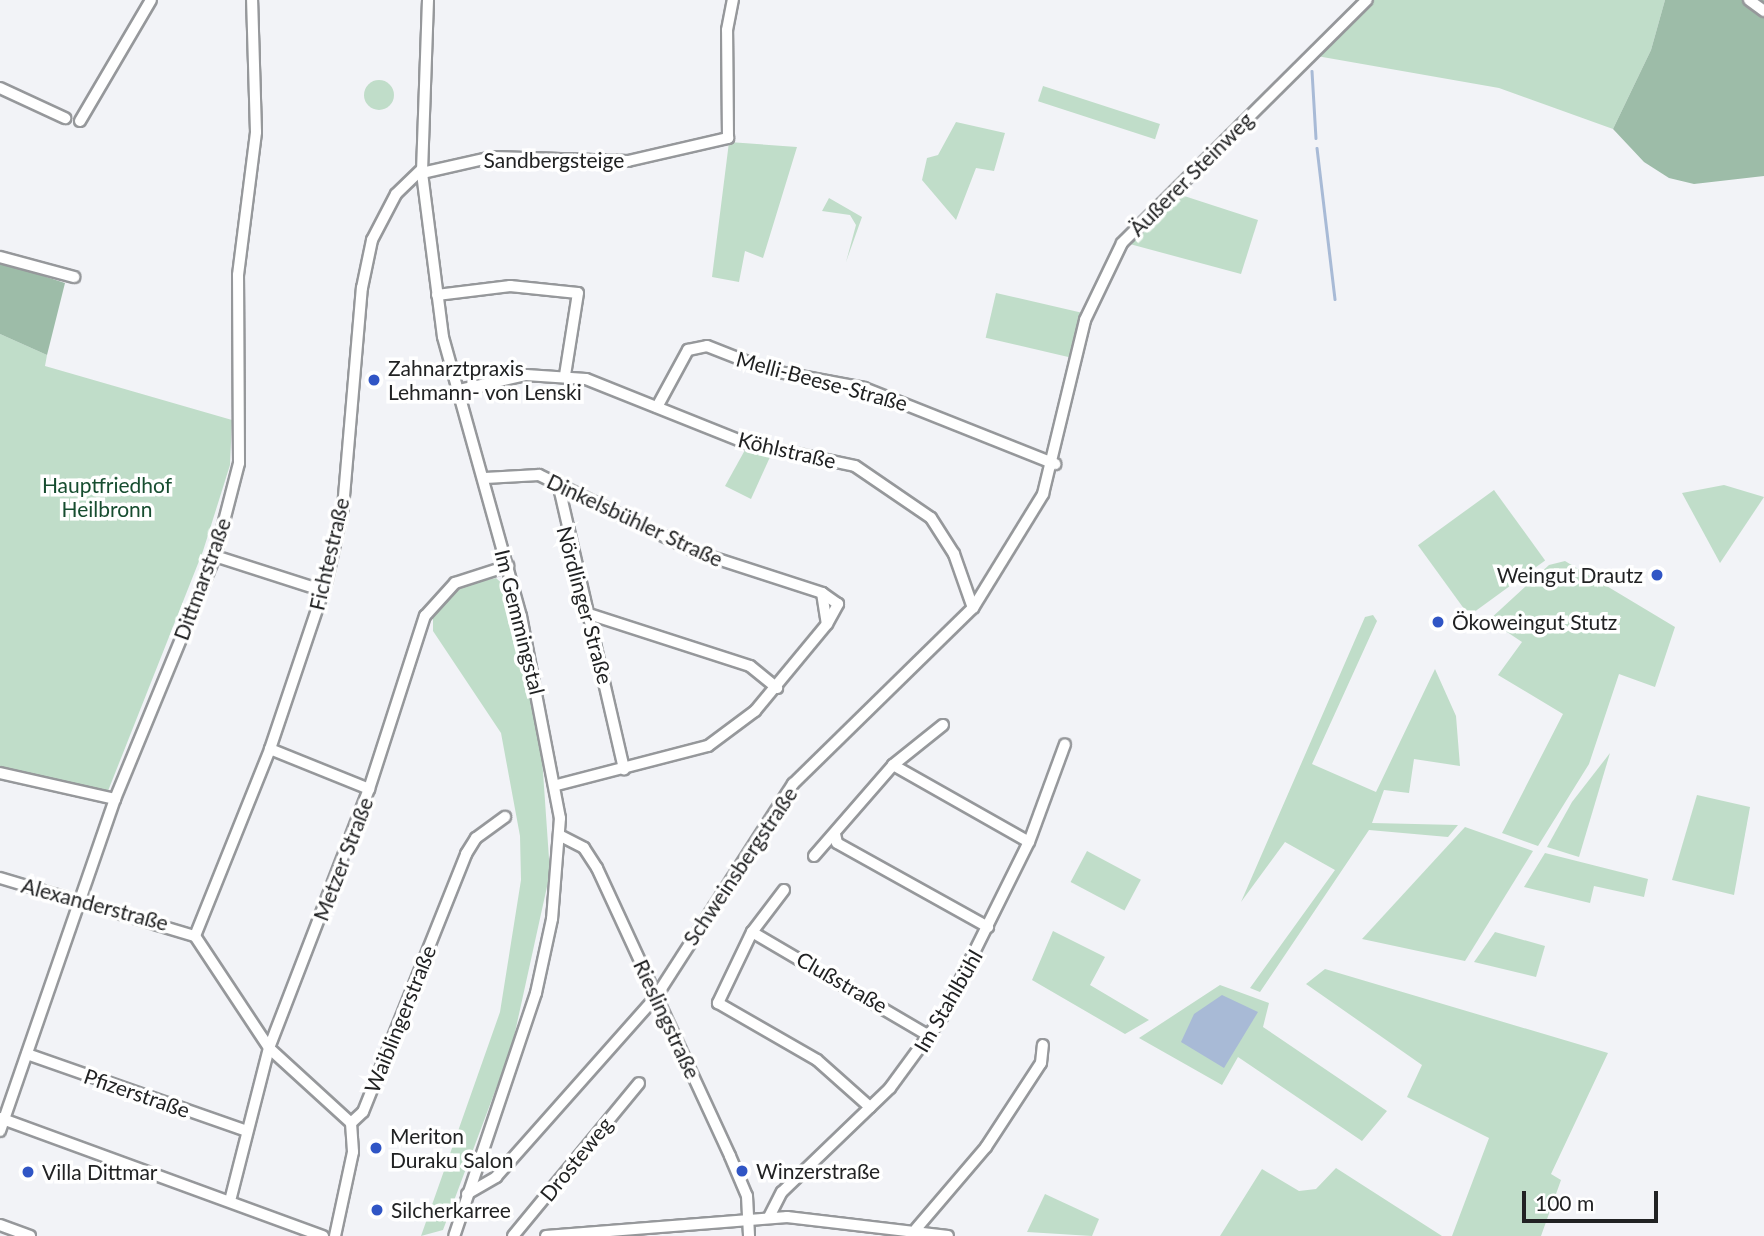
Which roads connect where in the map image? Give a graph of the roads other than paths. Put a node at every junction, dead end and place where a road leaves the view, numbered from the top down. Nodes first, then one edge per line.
1 (151, 0) edge
2 (252, 0) edge
3 (428, 0) edge
4 (733, 0) edge
5 (1367, 0) edge
6 (1749, 0) edge
7 (1764, 11) edge
8 (0, 88) edge
9 (65, 118) dead end
10 (80, 121) dead end
11 (422, 171) junction
12 (0, 257) edge
13 (74, 276) dead end
14 (438, 295) junction
15 (565, 375) junction
16 (455, 391) junction
17 (657, 407) junction
18 (1055, 464) junction
19 (485, 478) junction
20 (558, 482) junction
21 (215, 556) junction
22 (508, 566) junction
23 (324, 591) junction
24 (973, 608) junction
25 (592, 615) junction
26 (777, 688) junction
27 (943, 725) dead end
28 (1065, 744) dead end
29 (270, 750) junction
30 (893, 765) junction
31 (624, 769) junction
32 (0, 773) edge
33 (557, 785) junction
34 (369, 789) junction
35 (115, 799) junction
36 (505, 817) dead end
37 (835, 834) junction
38 (559, 835) junction
39 (1029, 842) junction
40 (814, 856) dead end
41 (0, 878) edge
42 (784, 890) dead end
43 (78, 901) junction
44 (988, 927) junction
45 (752, 932) junction
46 (195, 936) junction
47 (655, 998) junction
48 (929, 1036) junction
49 (1043, 1045) dead end
50 (269, 1048) junction
51 (27, 1054) junction
52 (639, 1083) dead end
53 (870, 1107) junction
54 (2, 1119) edge
55 (351, 1123) junction
56 (0, 1131) edge
57 (247, 1131) junction
58 (467, 1194) junction
59 (231, 1197) junction
60 (769, 1217) junction
61 (749, 1220) junction
62 (0, 1225) edge
63 (916, 1229) junction
64 (581, 1234) edge
65 (30, 1236) edge
66 (323, 1236) edge
67 (335, 1236) edge
68 (454, 1236) edge
69 (513, 1236) edge
70 (546, 1236) edge
71 (749, 1236) edge
72 (948, 1236) edge

1 - 10 street
2 - 21 street, Dittmarstraße
3 - 11 street, Im Gemmingstal
4 - 11 street, Sandbergsteige
5 - 18 street, Äußerer Steinweg
6 - 7 street
8 - 9 street
11 - 14 street, Im Gemmingstal
11 - 23 street, Fichtestraße
12 - 13 street
14 - 15 street
14 - 16 street, Im Gemmingstal
15 - 16 street, Köhlstraße
15 - 17 street, Köhlstraße
16 - 19 street, Im Gemmingstal
17 - 18 street, Melli-Beese-Straße
17 - 24 street, Köhlstraße
18 - 24 street, Schweinsbergstraße
19 - 20 street, Dinkelsbühler Straße
19 - 22 street, Im Gemmingstal
20 - 25 street, Nördlinger Straße
20 - 26 street, Dinkelsbühler Straße
21 - 23 street
21 - 35 street, Dittmarstraße
22 - 33 street, Im Gemmingstal
22 - 34 street, Metzer Straße
23 - 29 street, Fichtestraße
24 - 47 street, Schweinsbergstraße
25 - 26 street
25 - 31 street, Nördlinger Straße
26 - 31 street
27 - 30 street
28 - 39 street, Im Stahlbühl
29 - 34 street
29 - 46 street, Fichtestraße
30 - 37 street
30 - 39 street
31 - 33 street
32 - 35 street
33 - 38 street, Im Gemmingstal
34 - 50 street, Metzer Straße
35 - 43 street, Dittmarstraße
36 - 55 street, Waiblingerstraße
37 - 40 street
37 - 44 street
38 - 47 street, Rieslingstraße
38 - 58 street, Im Gemmingstal
39 - 44 street, Im Stahlbühl
41 - 43 street, Alexanderstraße
42 - 45 street
43 - 46 street, Alexanderstraße
43 - 51 street, Dittmarstraße
44 - 48 street, Im Stahlbühl
45 - 48 street, Clußstraße
45 - 53 street
46 - 50 street, Alexanderstraße
47 - 58 street, Schweinsbergstraße
47 - 61 street, Rieslingstraße
48 - 53 street, Im Stahlbühl
49 - 63 street
50 - 55 street, Alexanderstraße
50 - 57 street, Metzer Straße
51 - 54 street, Dittmarstraße
51 - 57 street, Pfizerstraße
52 - 69 street, Drosteweg
53 - 60 street, Im Stahlbühl
54 - 56 street, Dittmarstraße
54 - 59 street
55 - 67 street
57 - 59 street, Metzer Straße
58 - 68 street, Im Gemmingstal
59 - 66 street
60 - 61 street
60 - 63 street
61 - 64 street
61 - 71 street
62 - 65 street
63 - 72 street
64 - 70 street

